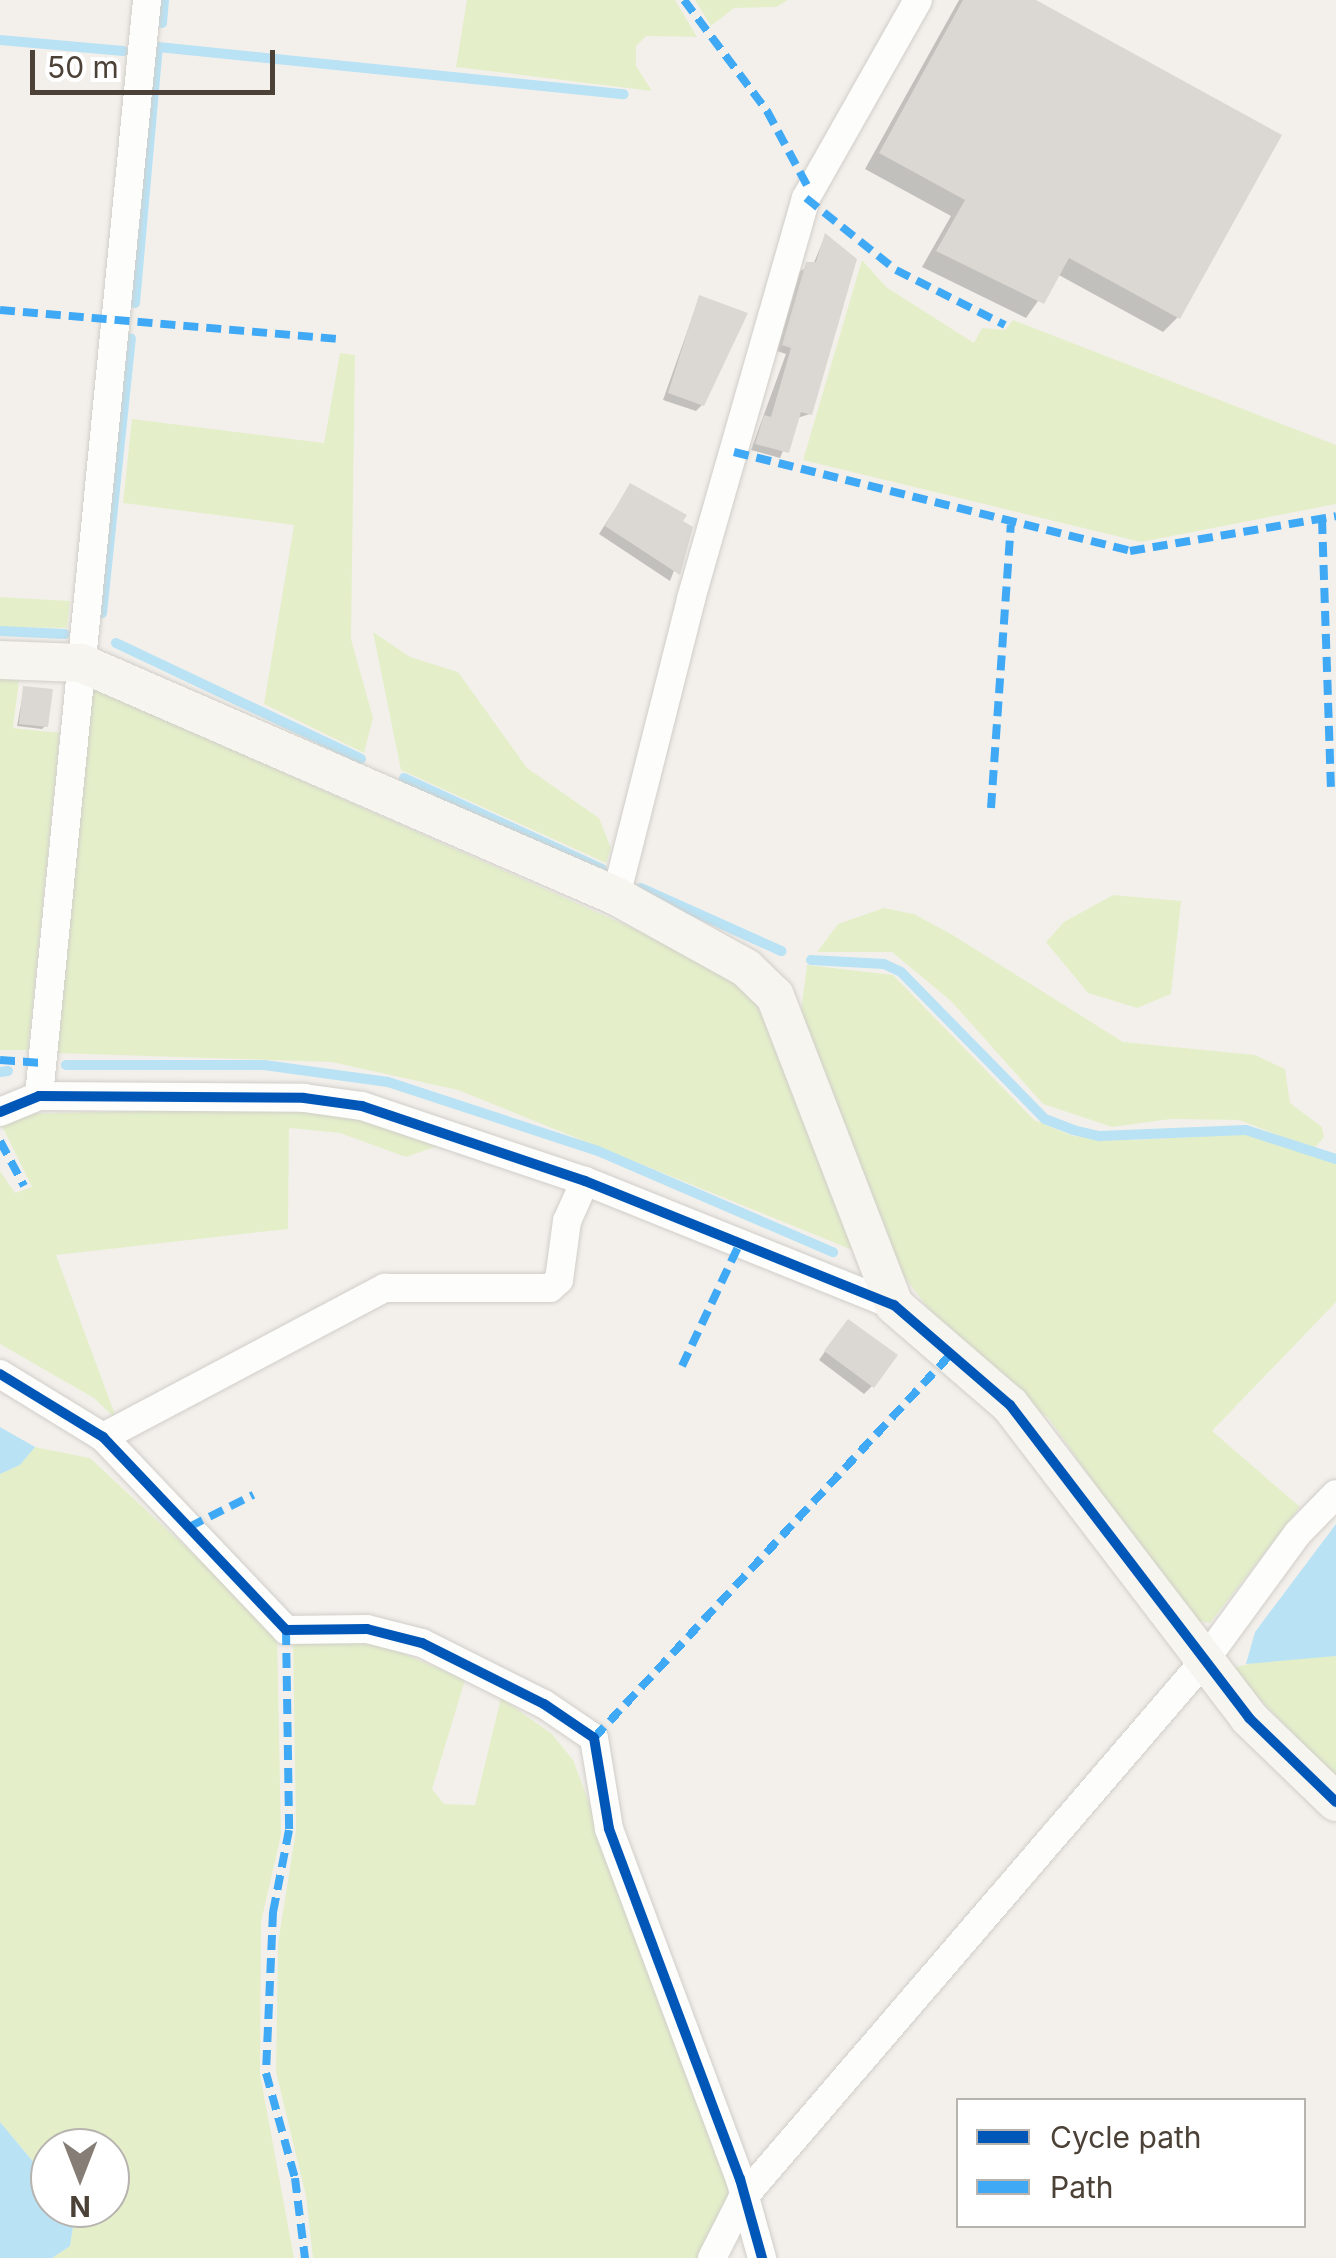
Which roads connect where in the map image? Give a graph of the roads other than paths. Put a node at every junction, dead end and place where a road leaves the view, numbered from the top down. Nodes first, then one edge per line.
1 (147, 0) edge
2 (918, 0) edge
3 (0, 660) edge
4 (81, 663) junction
5 (616, 896) junction
6 (39, 1096) junction
7 (0, 1112) edge
8 (585, 1181) junction
9 (894, 1305) junction
10 (0, 1374) edge
11 (102, 1437) junction
12 (1336, 1494) edge
13 (1205, 1660) junction
14 (1336, 1802) edge
15 (742, 2199) junction
16 (712, 2258) edge
17 (762, 2258) edge

1 - 4 street
2 - 5 street
3 - 4 street
4 - 5 street
4 - 6 street
5 - 9 street
6 - 7 street
6 - 8 street
8 - 9 street
8 - 11 street
9 - 13 street
10 - 11 street
11 - 15 street
12 - 13 street
13 - 14 street
13 - 15 street
15 - 16 street
15 - 17 street

